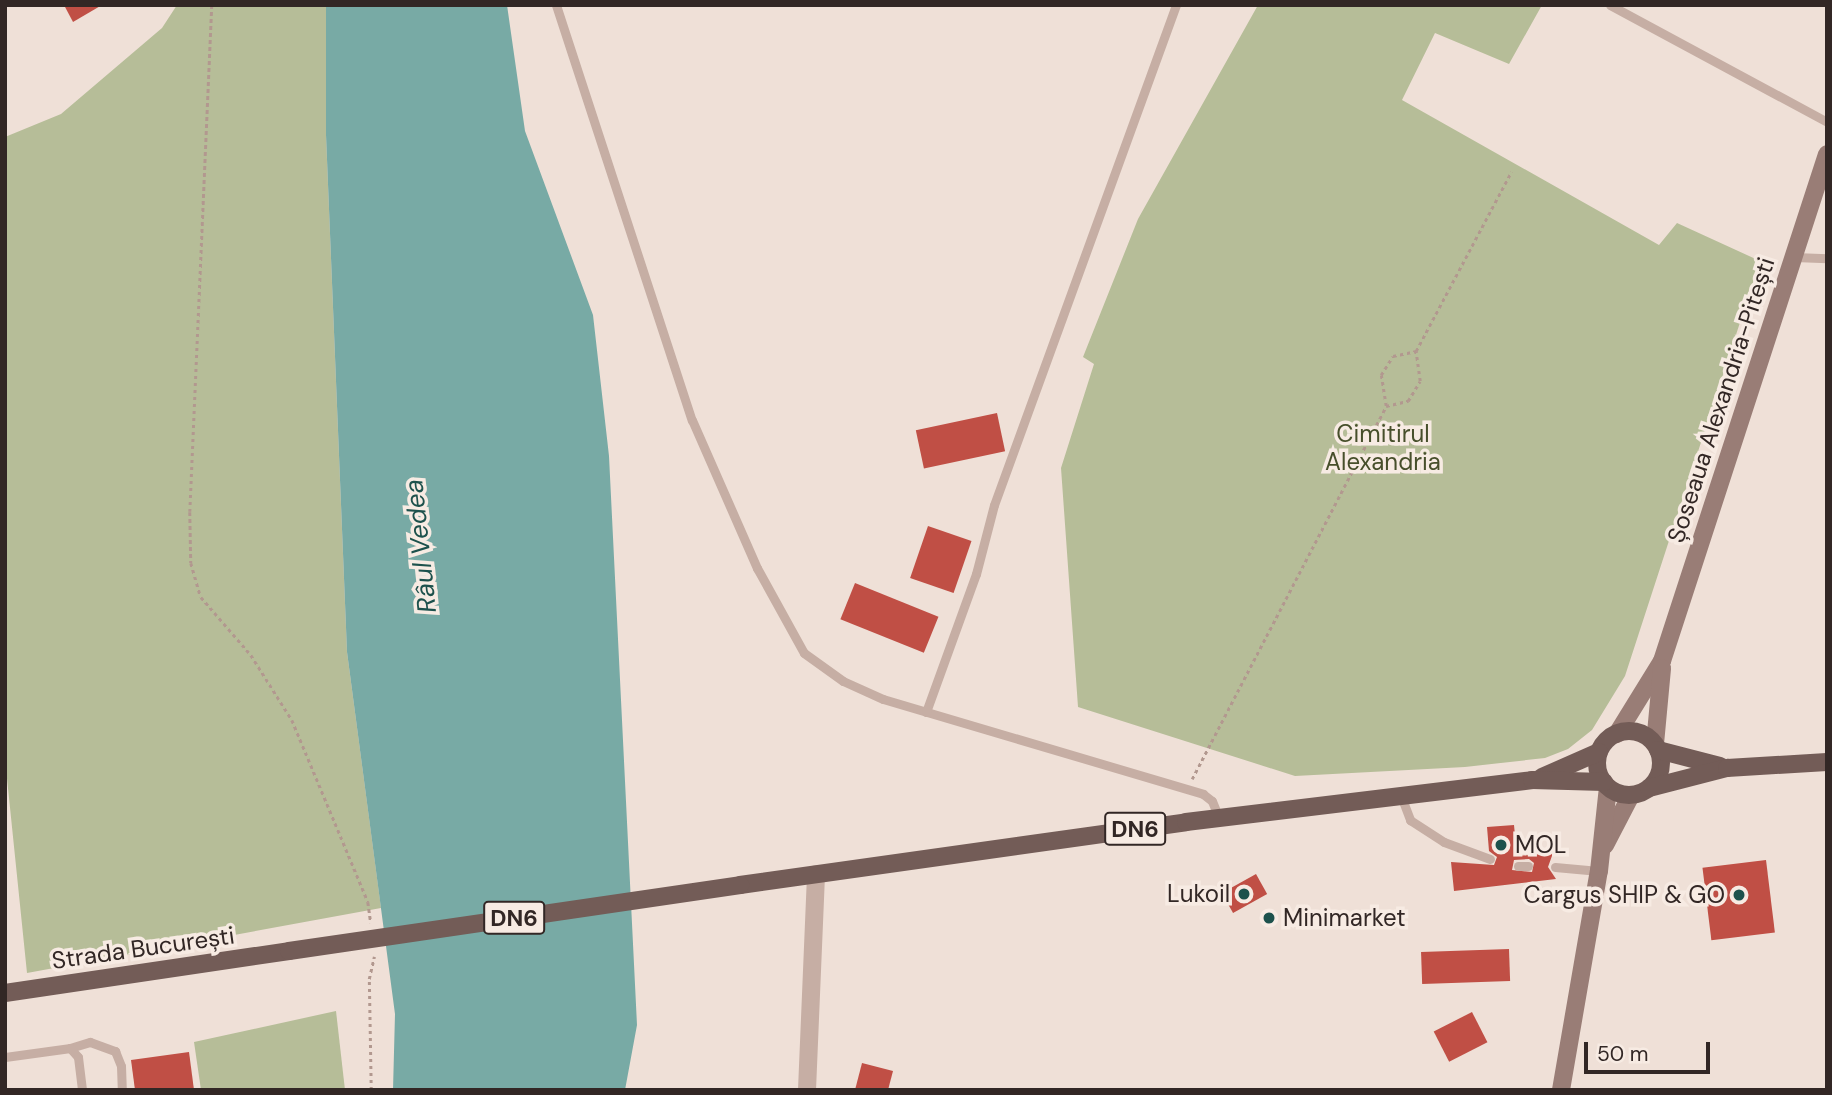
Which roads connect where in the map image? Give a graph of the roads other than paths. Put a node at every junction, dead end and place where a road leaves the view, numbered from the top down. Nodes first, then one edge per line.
1 (556, 5) edge
2 (1176, 5) edge
3 (1610, 5) edge
4 (1827, 122) edge
5 (1827, 154) edge
6 (1794, 257) junction
7 (1827, 258) edge
8 (1662, 661) junction
9 (926, 712) junction
10 (1617, 734) junction
11 (1657, 747) junction
12 (1599, 752) junction
13 (1827, 762) edge
14 (1727, 768) junction
15 (1532, 780) junction
16 (1606, 785) junction
17 (1649, 788) junction
18 (1631, 795) junction
19 (1401, 796) junction
20 (1219, 818) junction
21 (1602, 852) junction
22 (1490, 859) dead end
23 (1555, 867) dead end
24 (1600, 871) junction
25 (816, 874) junction
26 (5, 993) edge
27 (70, 1048) junction
28 (5, 1057) edge
29 (82, 1090) edge
30 (122, 1090) edge
31 (807, 1090) edge
32 (1561, 1090) edge

1 - 9 lane
2 - 9 lane
3 - 4 lane
5 - 6 main road, Șoseaua Alexandria-Pitești
6 - 7 lane
6 - 8 main road, Șoseaua Alexandria-Pitești
8 - 10 main road, Șoseaua Alexandria-Pitești
8 - 11 main road, Șoseaua Alexandria-Pitești
9 - 20 lane
10 - 11 main road
10 - 12 main road, DN6
11 - 14 main road
11 - 17 main road
12 - 15 main road, DN6
12 - 16 main road
13 - 14 main road
14 - 17 main road
15 - 16 main road, DN6
15 - 19 main road, DN6
16 - 18 main road, DN6
16 - 21 main road
17 - 18 main road
18 - 21 main road
19 - 20 main road, DN6
19 - 22 lane
20 - 25 main road, DN6
21 - 24 main road
23 - 24 lane
24 - 32 main road
25 - 26 main road, Strada București / DN6, bridge
25 - 31 street
27 - 28 lane
27 - 29 lane
27 - 30 lane

